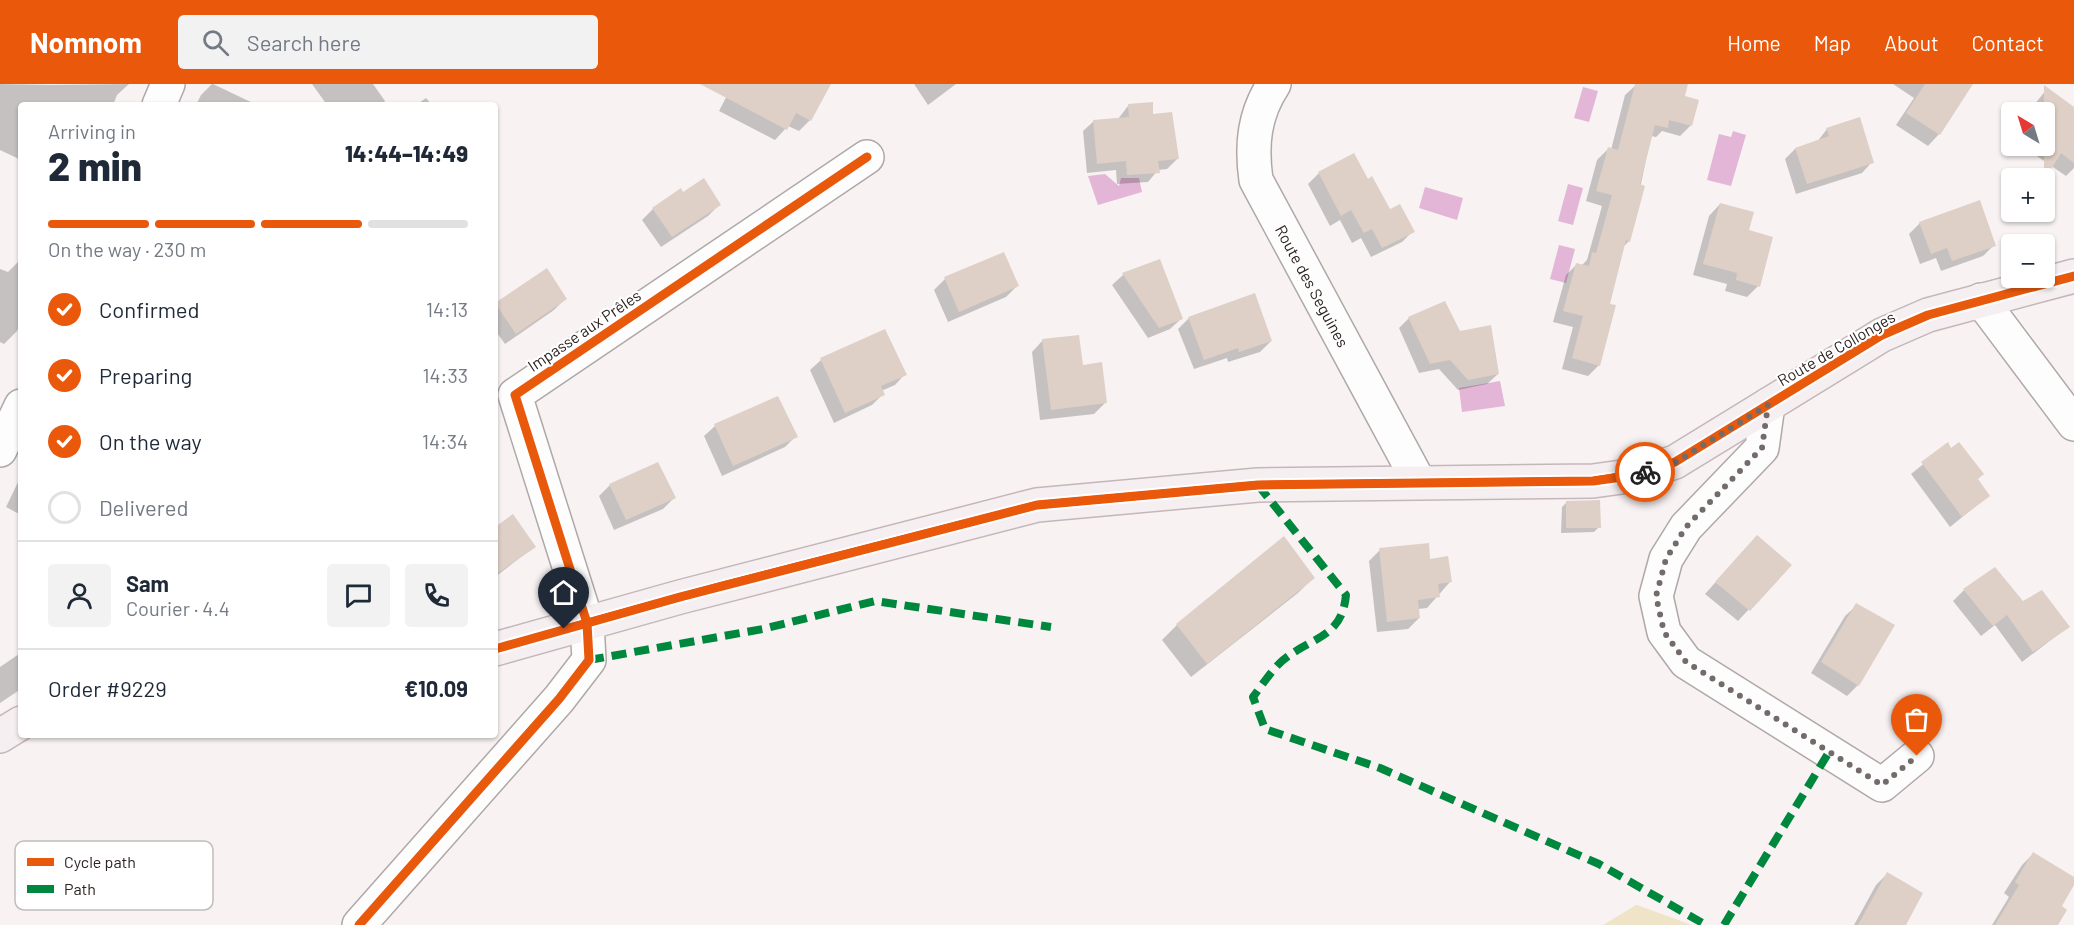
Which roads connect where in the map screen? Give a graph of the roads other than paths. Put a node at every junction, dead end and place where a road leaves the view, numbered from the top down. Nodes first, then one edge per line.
1 (168, 84) edge
2 (1274, 84) edge
3 (160, 102) edge
4 (867, 157) dead end
5 (2074, 276) edge
6 (1981, 300) junction
7 (505, 401) edge
8 (1768, 405) junction
9 (18, 412) edge
10 (2074, 424) edge
11 (0, 450) edge
12 (1419, 482) junction
13 (587, 623) junction
14 (498, 648) edge
15 (18, 725) edge
16 (0, 736) edge
17 (1917, 756) dead end
18 (359, 925) edge

1 - 3 street
2 - 12 street, Route des Seguines
4 - 7 street, Impasse aux Prêles
5 - 6 main road, Route de Collonges
6 - 8 main road, Route de Collonges
6 - 10 street
7 - 13 street, Impasse aux Prêles
8 - 12 main road, Route de Collonges
8 - 17 street
9 - 11 street
12 - 13 main road, Route de Collonges
13 - 14 main road, Route de Collonges
13 - 18 street, Impasse aux Prêles
15 - 16 main road

